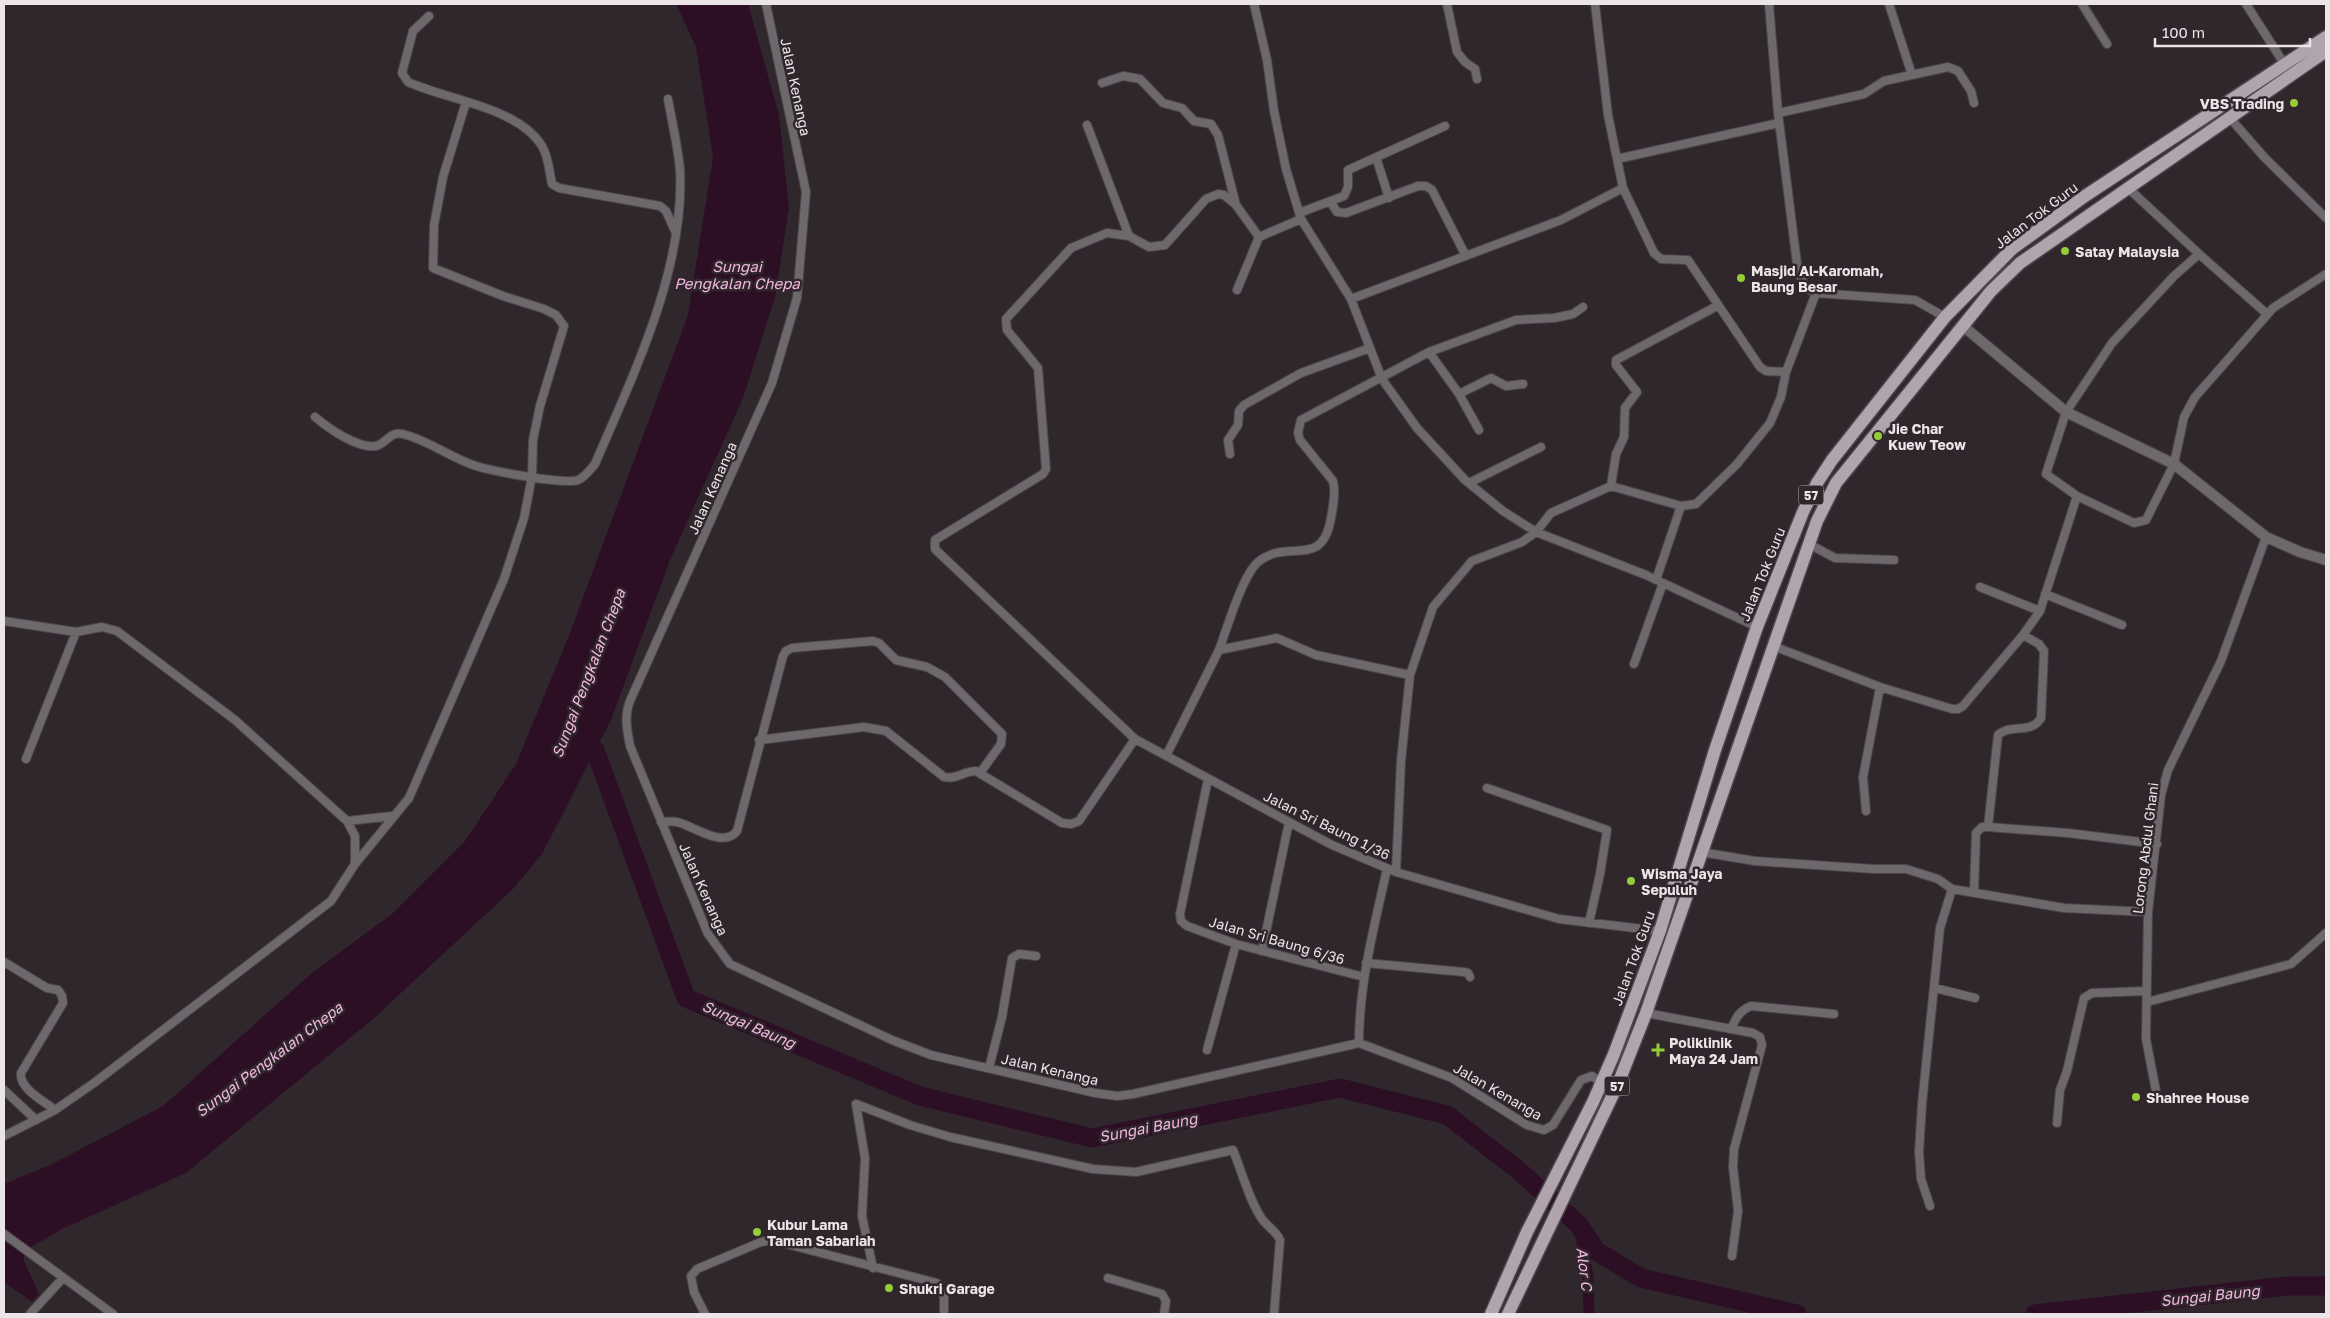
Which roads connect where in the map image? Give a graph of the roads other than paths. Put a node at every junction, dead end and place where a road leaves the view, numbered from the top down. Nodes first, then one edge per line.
1 (766, 4) edge
2 (1254, 4) edge
3 (1447, 4) edge
4 (1595, 4) edge
5 (1769, 4) edge
6 (1889, 4) edge
7 (2082, 4) edge
8 (2246, 4) edge
9 (429, 16) dead end
10 (2326, 37) edge
11 (2107, 44) dead end
12 (2326, 51) edge
13 (2285, 65) junction
14 (1912, 75) junction
15 (1477, 79) dead end
16 (1102, 83) dead end
17 (668, 99) dead end
18 (466, 102) junction
19 (1974, 103) dead end
20 (1778, 113) junction
21 (2230, 118) junction
22 (1779, 123) junction
23 (1087, 125) dead end
24 (1445, 126) dead end
25 (1376, 157) junction
26 (1618, 158) junction
27 (1623, 188) junction
28 (2128, 188) junction
29 (1389, 198) junction
30 (1330, 202) junction
31 (1236, 205) junction
32 (1300, 216) junction
33 (2326, 218) edge
34 (676, 233) junction
35 (1129, 236) junction
36 (1260, 237) junction
37 (2199, 254) junction
38 (1466, 256) junction
39 (2325, 278) edge
40 (1237, 290) dead end
41 (1816, 293) junction
42 (1351, 299) junction
43 (1717, 306) junction
44 (1583, 307) dead end
45 (2267, 314) junction
46 (1944, 317) junction
47 (1963, 326) junction
48 (1370, 348) junction
49 (1429, 352) junction
50 (1786, 372) junction
51 (1382, 379) junction
52 (1523, 384) dead end
53 (1459, 394) junction
54 (2066, 412) junction
55 (315, 417) dead end
56 (1479, 430) dead end
57 (1540, 447) dead end
58 (1230, 454) dead end
59 (2174, 464) junction
60 (532, 476) junction
61 (1469, 483) junction
62 (1611, 486) junction
63 (2077, 496) junction
64 (1681, 506) junction
65 (1536, 532) junction
66 (2266, 537) junction
67 (1809, 544) junction
68 (1894, 560) dead end
69 (2326, 560) edge
70 (1660, 582) junction
71 (1980, 586) dead end
72 (2045, 594) junction
73 (2040, 611) junction
74 (4, 621) edge
75 (2122, 625) dead end
76 (1757, 627) junction
77 (76, 632) junction
78 (2023, 636) junction
79 (1773, 646) junction
80 (1219, 650) junction
81 (1634, 664) dead end
82 (1744, 669) junction
83 (1410, 675) junction
84 (1762, 676) junction
85 (1880, 687) junction
86 (1135, 739) junction
87 (759, 740) junction
88 (1166, 756) junction
89 (26, 759) dead end
90 (980, 773) junction
91 (1208, 779) junction
92 (1488, 788) dead end
93 (1866, 811) dead end
94 (392, 816) junction
95 (347, 821) junction
96 (661, 822) junction
97 (1289, 822) junction
98 (1988, 827) junction
99 (2157, 844) junction
100 (1701, 852) junction
101 (355, 864) junction
102 (1387, 869) junction
103 (1396, 872) junction
104 (1952, 889) junction
105 (1974, 893) junction
106 (2148, 912) junction
107 (1589, 922) junction
108 (1660, 930) junction
109 (2326, 933) edge
110 (1236, 944) junction
111 (1262, 951) junction
112 (1036, 956) dead end
113 (4, 962) edge
114 (1366, 963) junction
115 (1364, 977) junction
116 (1470, 977) dead end
117 (1935, 988) junction
118 (2147, 991) junction
119 (1975, 998) dead end
120 (2147, 1002) junction
121 (1646, 1013) junction
122 (1834, 1014) dead end
123 (1732, 1029) junction
124 (1359, 1043) junction
125 (1207, 1050) dead end
126 (989, 1068) junction
127 (1602, 1083) junction
128 (4, 1090) edge
129 (2156, 1091) dead end
130 (55, 1110) junction
131 (36, 1120) junction
132 (2057, 1123) dead end
133 (4, 1136) edge
134 (1930, 1206) dead end
135 (4, 1234) edge
136 (1732, 1256) dead end
137 (873, 1268) junction
138 (64, 1278) junction
139 (1108, 1278) dead end
140 (31, 1313) edge
141 (113, 1314) edge
142 (705, 1314) edge
143 (944, 1314) edge
144 (1164, 1314) edge
145 (1274, 1314) edge
146 (1491, 1314) edge
147 (1508, 1314) edge

1 - 96 street, Jalan Kenanga
2 - 32 street
3 - 15 street
4 - 26 street
5 - 20 street
6 - 14 street
7 - 11 street
8 - 13 street
9 - 18 street
10 - 13 main road, Jalan Tok Guru / 57
12 - 21 main road, Jalan Tok Guru / 57
13 - 46 main road, Jalan Tok Guru / 57
14 - 19 street
14 - 20 street
16 - 31 street
17 - 34 street
18 - 34 street
18 - 60 street
20 - 22 street
21 - 28 main road, Jalan Tok Guru / 57
21 - 33 street
22 - 26 street
22 - 41 street
23 - 35 street
24 - 25 street
25 - 29 street
25 - 30 street
26 - 27 street
27 - 38 street
27 - 43 street
28 - 37 street
28 - 47 main road, Jalan Tok Guru / 57
29 - 30 street
29 - 38 street
30 - 32 street
31 - 35 street
31 - 36 street
32 - 36 street
32 - 42 street
34 - 60 street
35 - 86 street, Jalan Sri Baung 1/36
36 - 40 street
37 - 45 street
37 - 54 street
38 - 42 street
39 - 45 street
41 - 46 street
41 - 50 street
42 - 48 street
43 - 50 street
43 - 62 street
44 - 49 street
45 - 59 street
46 - 76 main road, Jalan Tok Guru / 57
47 - 54 street
47 - 67 main road, Jalan Tok Guru / 57
48 - 51 street
48 - 58 street
49 - 51 street
49 - 53 street
50 - 64 street
51 - 61 street
51 - 80 street
52 - 53 street
53 - 56 street
54 - 59 street
54 - 63 street
55 - 60 street
57 - 61 street
59 - 63 street
59 - 66 street
60 - 94 street
61 - 65 street
62 - 64 street
62 - 65 street
63 - 72 street
64 - 70 street
65 - 70 street
65 - 83 street
66 - 69 street
66 - 99 street, Lorong Abdul Ghani
67 - 68 street
67 - 79 main road, Jalan Tok Guru / 57
70 - 76 street
70 - 81 street
71 - 73 street
72 - 73 street
72 - 75 street
73 - 78 street
74 - 77 street
76 - 82 main road, Jalan Tok Guru / 57
77 - 89 street
77 - 95 street
78 - 85 street
78 - 98 street
79 - 84 main road, Jalan Tok Guru / 57
79 - 85 street
80 - 83 street
80 - 88 street
82 - 84 main road
82 - 108 main road, Jalan Tok Guru / 57
83 - 103 street
84 - 100 main road, Jalan Tok Guru / 57
85 - 93 street
86 - 88 street, Jalan Sri Baung 1/36
86 - 90 street
87 - 90 street
87 - 90 street
87 - 96 street
88 - 91 street, Jalan Sri Baung 1/36
91 - 97 street, Jalan Sri Baung 1/36
91 - 110 street, Jalan Sri Baung 6/36
92 - 107 street
94 - 95 street
94 - 101 street
95 - 101 street
96 - 126 street, Jalan Kenanga
97 - 102 street, Jalan Sri Baung 1/36
97 - 111 street
98 - 99 street
98 - 105 street
99 - 106 street, Lorong Abdul Ghani
100 - 104 street
100 - 121 main road, Jalan Tok Guru / 57
101 - 130 street
102 - 103 street, Jalan Sri Baung 1/36
102 - 114 street
103 - 107 street, Jalan Sri Baung 1/36
104 - 105 street
104 - 117 street
105 - 106 street
106 - 118 street, Lorong Abdul Ghani
107 - 108 street, Jalan Sri Baung 1/36
108 - 127 main road, Jalan Tok Guru / 57
109 - 120 street
110 - 111 street, Jalan Sri Baung 6/36
110 - 125 street
111 - 115 street, Jalan Sri Baung 6/36
112 - 126 street
113 - 130 street
114 - 115 street
114 - 116 street
115 - 124 street
117 - 119 street
117 - 134 street
118 - 120 street, Lorong Abdul Ghani
118 - 132 street
120 - 129 street, Lorong Abdul Ghani
121 - 123 street
121 - 147 main road, Jalan Tok Guru / 57
122 - 123 street
123 - 136 street
124 - 126 street, Jalan Kenanga
124 - 127 street, Jalan Kenanga
127 - 146 main road, Jalan Tok Guru / 57
128 - 131 street
130 - 131 street
131 - 133 street
135 - 138 street
137 - 142 street
137 - 143 street
137 - 145 street
138 - 140 street
138 - 141 street
139 - 144 street

